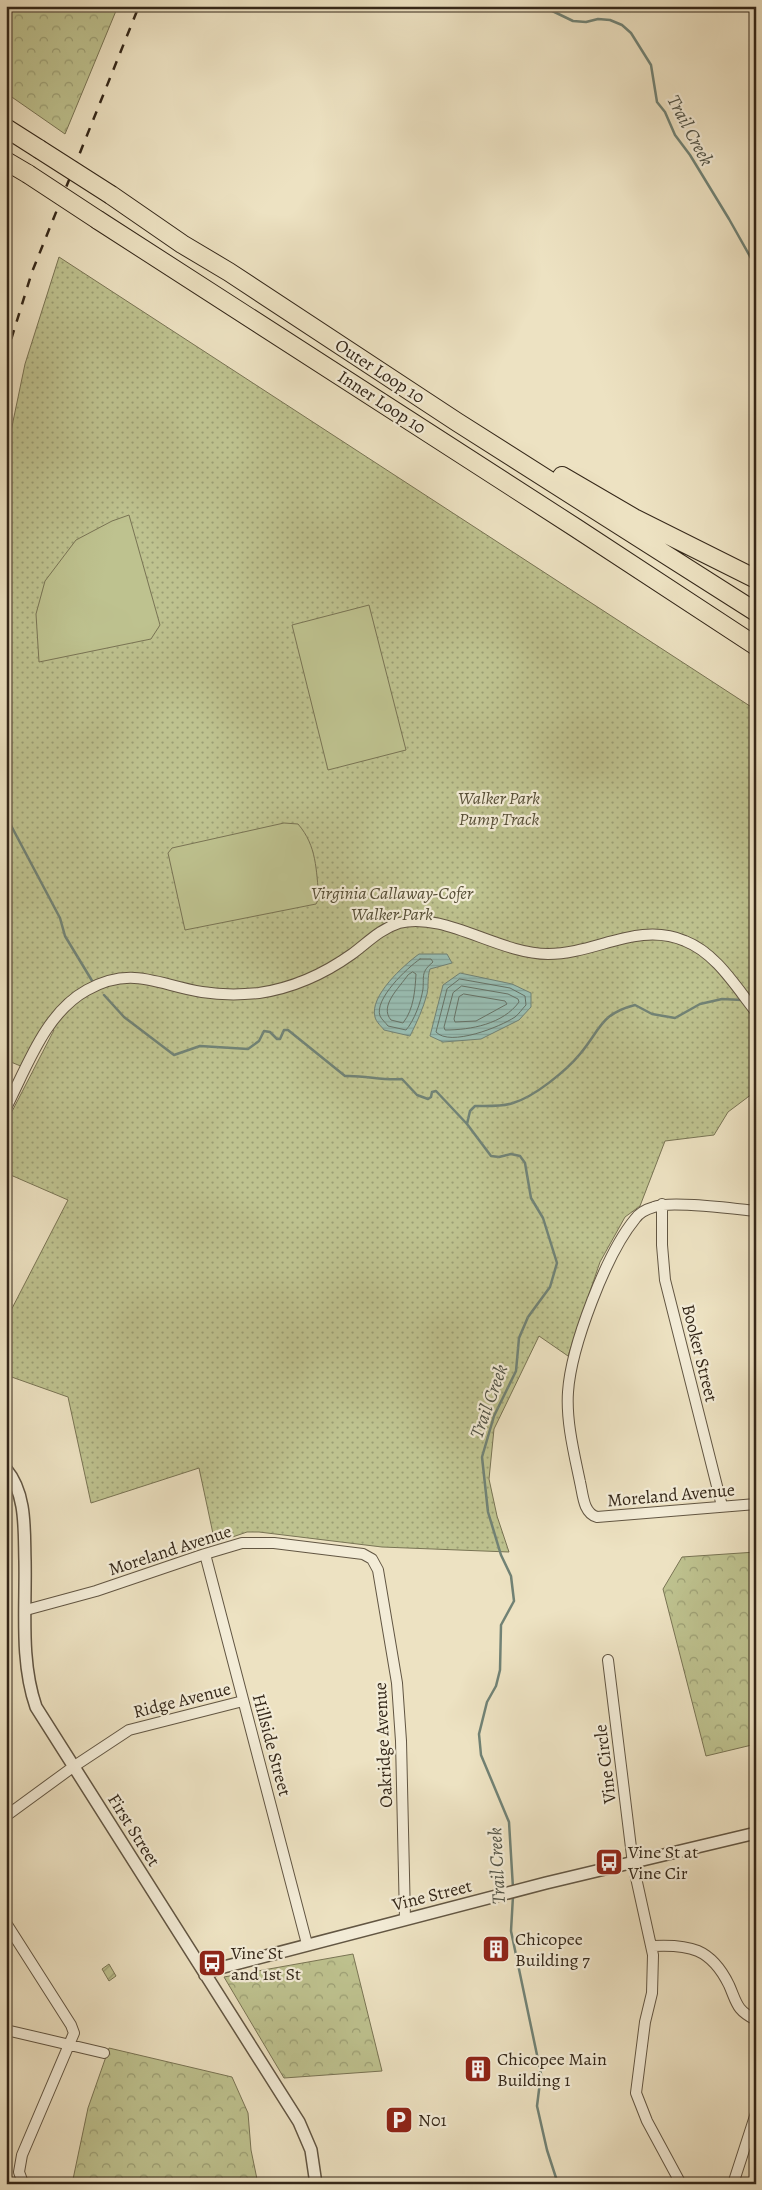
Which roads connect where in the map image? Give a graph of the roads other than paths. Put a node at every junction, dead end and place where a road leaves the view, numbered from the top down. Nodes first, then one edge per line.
1 (6, 128) edge
2 (6, 161) edge
3 (397, 382) junction
4 (756, 578) edge
5 (756, 612) edge
6 (756, 646) edge
7 (756, 1012) edge
8 (6, 1108) edge
9 (662, 1204) junction
10 (756, 1212) edge
11 (7, 1475) edge
12 (756, 1504) edge
13 (722, 1506) junction
14 (205, 1554) junction
15 (378, 1570) joint
16 (26, 1610) junction
17 (608, 1660) dead end
18 (243, 1701) junction
19 (73, 1767) junction
20 (6, 1816) edge
21 (756, 1833) edge
22 (633, 1864) junction
23 (405, 1920) junction
24 (6, 1923) edge
25 (308, 1944) junction
26 (652, 1946) junction
27 (205, 1975) junction
28 (756, 2020) edge
29 (6, 2030) edge
30 (69, 2044) junction
31 (104, 2053) dead end
32 (756, 2113) edge
33 (23, 2183) edge
34 (316, 2184) edge
35 (681, 2184) edge
36 (733, 2184) edge

1 - 3 highway, Outer Loop 10, bridge
2 - 6 highway, Inner Loop 10, bridge
3 - 4 highway
3 - 5 highway, Outer Loop 10
7 - 8 street
9 - 10 street
9 - 13 street, Booker Street
9 - 13 street, Moreland Avenue
11 - 16 street, First Street
12 - 13 street, Moreland Avenue
14 - 15 street, Moreland Avenue
14 - 16 street, Moreland Avenue
14 - 18 street, Hillside Street
15 - 23 street, Oakridge Avenue
16 - 19 street, First Street
17 - 22 street, Vine Circle
18 - 19 street, Ridge Avenue
18 - 25 street, Hillside Street
19 - 20 street, Ridge Avenue
19 - 27 street, First Street
21 - 22 street, Vine Street
22 - 23 street, Vine Street
22 - 26 street, Vine Circle
23 - 25 street, Vine Street
24 - 30 street
25 - 27 street, Vine Street
26 - 28 street
26 - 35 street, Vine Circle
27 - 34 street, First Street
29 - 30 street
30 - 31 street
30 - 33 street
32 - 36 street

